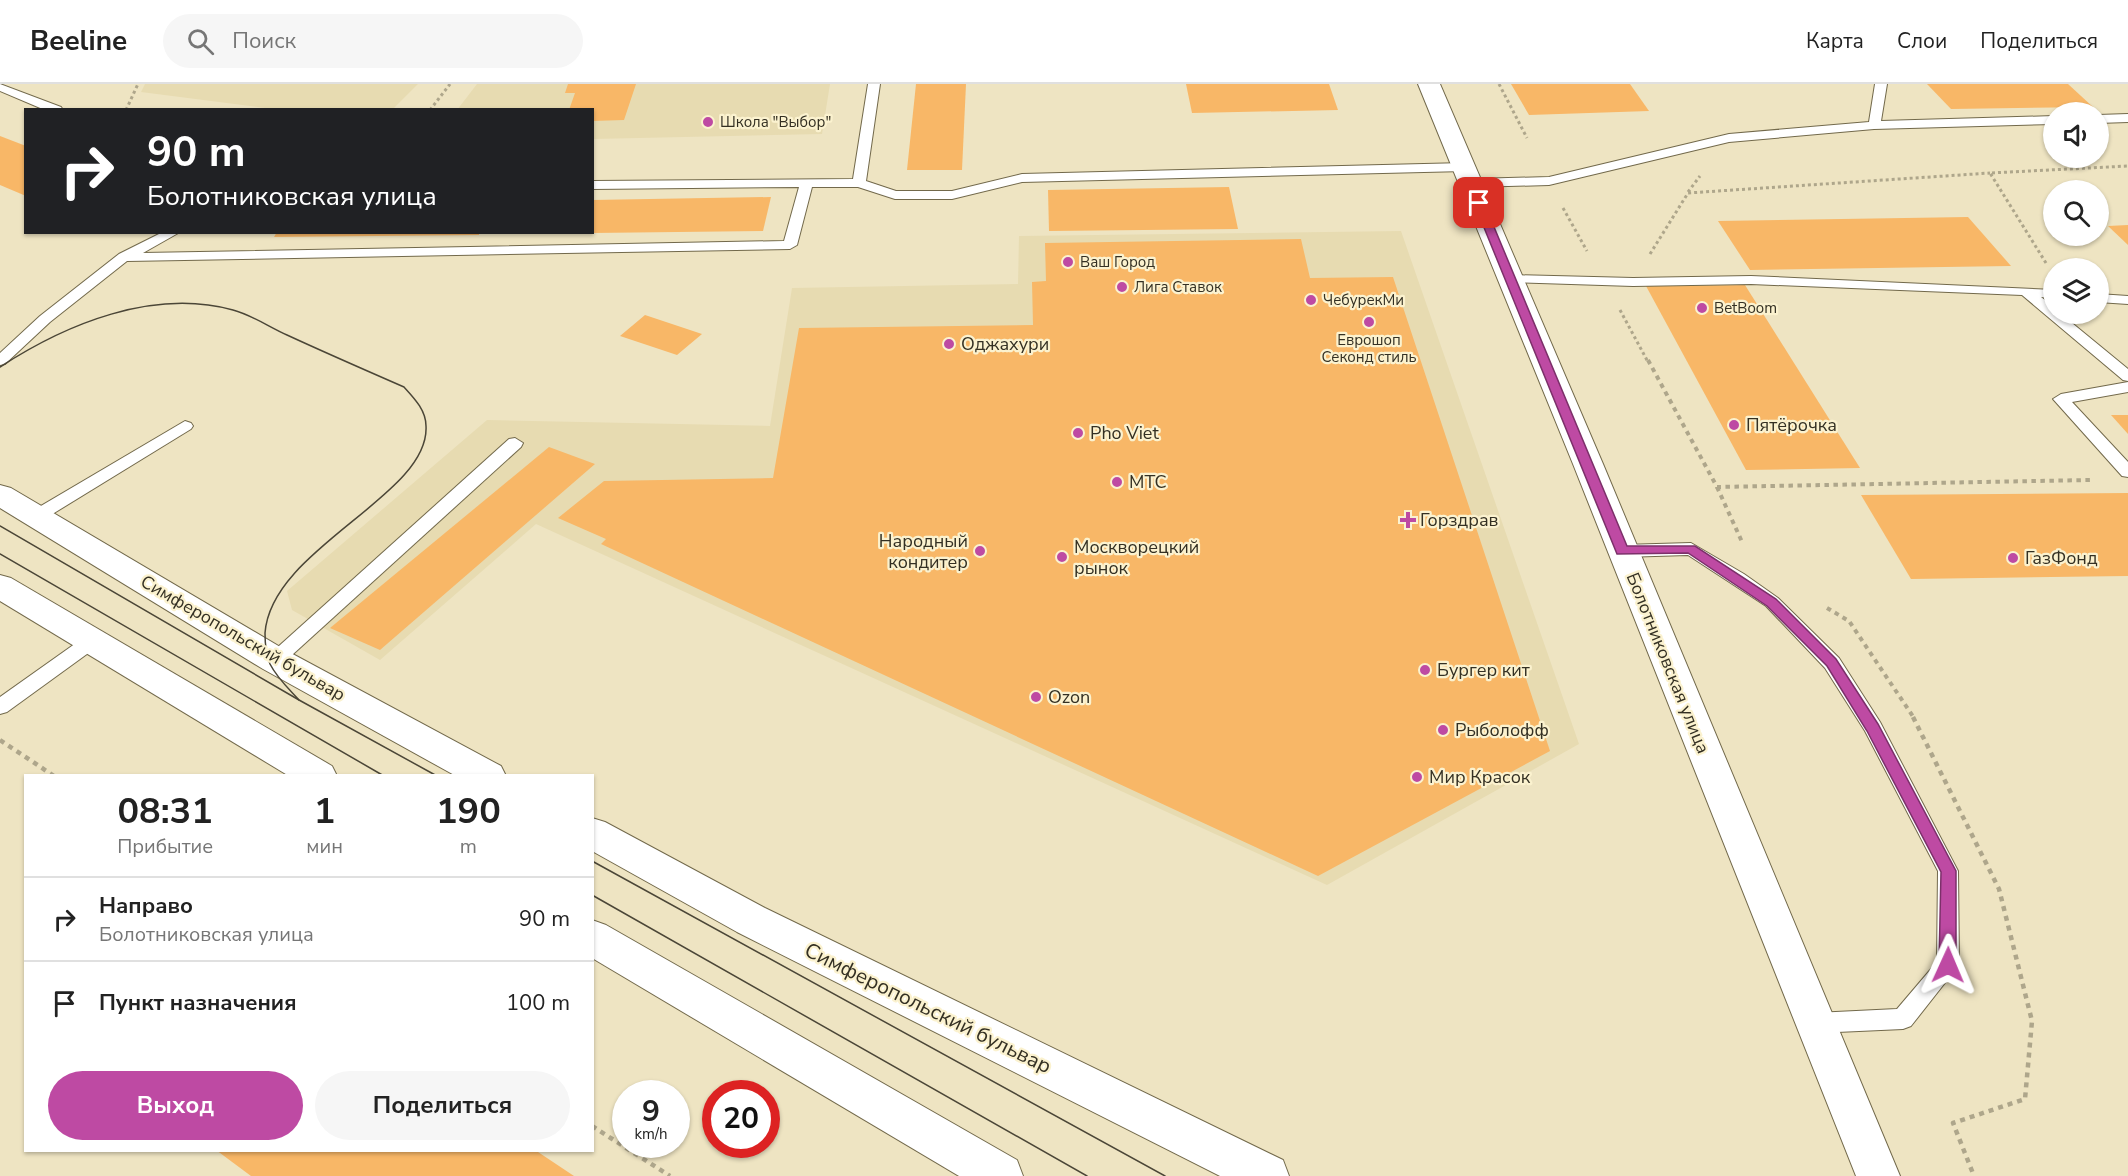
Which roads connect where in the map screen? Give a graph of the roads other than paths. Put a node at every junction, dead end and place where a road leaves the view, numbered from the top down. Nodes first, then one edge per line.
1 (874, 84) edge
2 (1429, 84) edge
3 (1881, 84) edge
4 (0, 87) edge
5 (52, 108) edge
6 (2128, 118) edge
7 (2109, 119) edge
8 (2043, 120) edge
9 (1874, 125) junction
10 (1468, 175) junction
11 (859, 183) junction
12 (806, 184) junction
13 (594, 185) edge
14 (170, 234) edge
15 (124, 257) junction
16 (1510, 279) junction
17 (2026, 291) junction
18 (2043, 293) edge
19 (2109, 299) edge
20 (2128, 300) edge
21 (0, 361) edge
22 (2128, 377) edge
23 (2128, 387) edge
24 (185, 426) dead end
25 (515, 443) dead end
26 (2128, 472) edge
27 (0, 495) edge
28 (35, 517) junction
29 (1622, 550) junction
30 (0, 586) edge
31 (92, 641) junction
32 (275, 660) junction
33 (0, 707) edge
34 (316, 774) edge
35 (484, 774) edge
36 (594, 834) edge
37 (594, 938) edge
38 (1815, 1023) junction
39 (1001, 1176) edge
40 (1267, 1176) edge
41 (1878, 1176) edge

1 - 11 lane
2 - 10 main road, Болотниковская улица
3 - 9 lane
4 - 5 lane
6 - 7 lane
8 - 9 lane
9 - 10 lane
10 - 11 lane
10 - 16 main road, Болотниковская улица
11 - 12 lane
12 - 13 lane
12 - 15 lane
14 - 15 lane
15 - 21 lane
16 - 17 lane
16 - 29 main road, Болотниковская улица
17 - 18 lane
17 - 22 lane
19 - 20 lane
23 - 26 lane
24 - 28 lane
25 - 32 lane
27 - 28 main road, Симферопольский бульвар
28 - 32 main road, Симферопольский бульвар
29 - 38 main road, Болотниковская улица
29 - 38 lane
30 - 31 main road
31 - 33 lane
31 - 34 main road
32 - 35 main road, Симферопольский бульвар
36 - 40 main road, Симферопольский бульвар
37 - 39 main road
38 - 41 main road, Болотниковская улица

